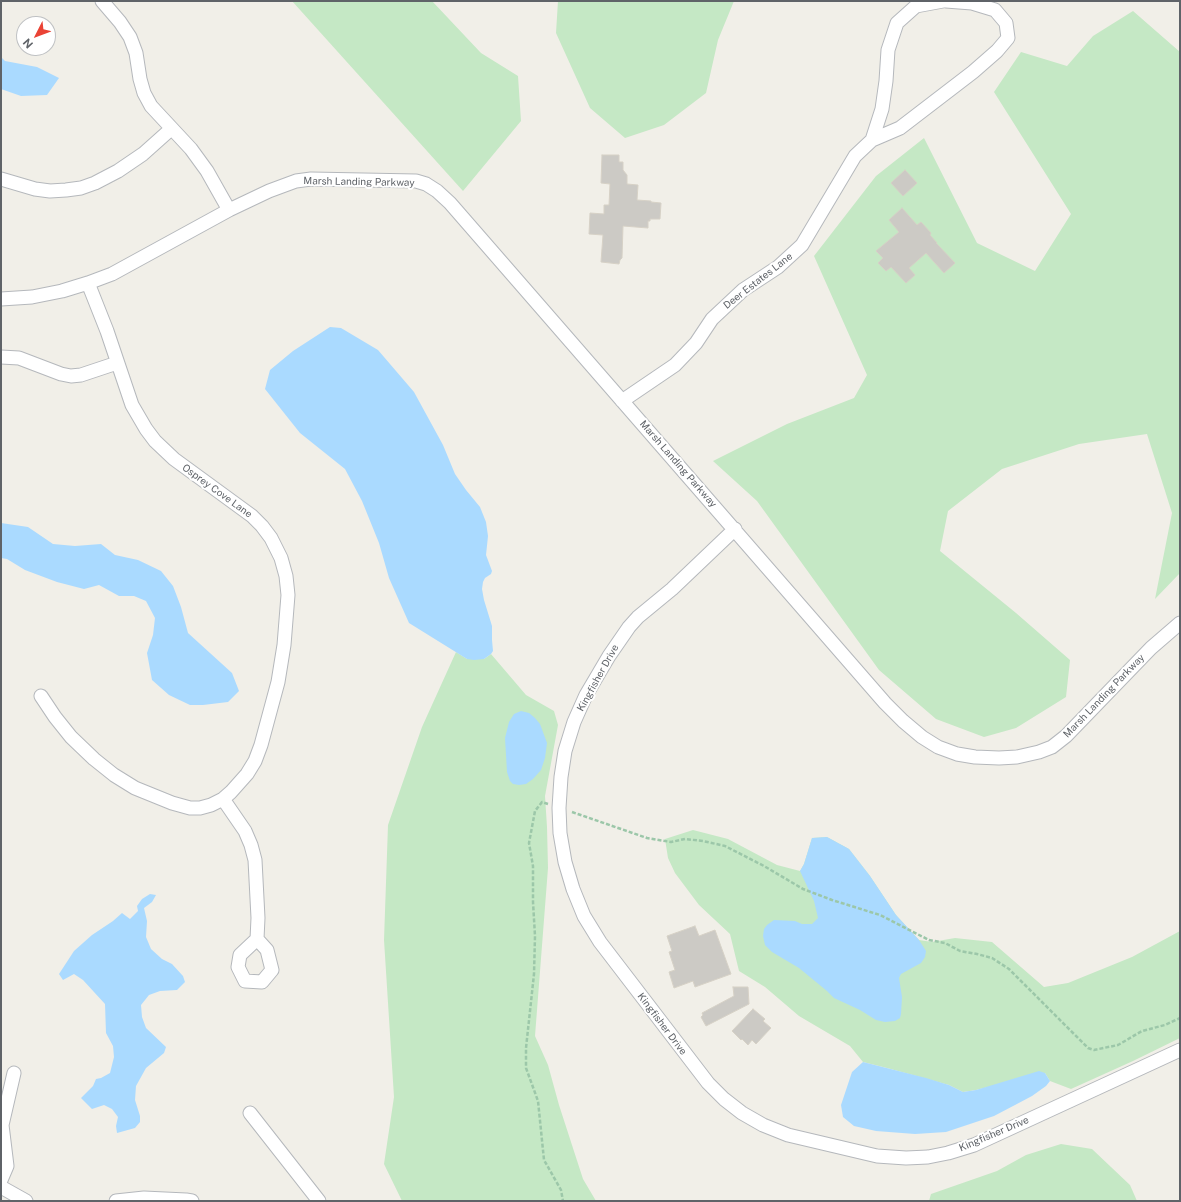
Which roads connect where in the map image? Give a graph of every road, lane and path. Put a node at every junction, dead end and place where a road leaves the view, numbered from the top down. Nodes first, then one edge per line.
1 (102, 1) edge
2 (943, 1) edge
3 (946, 1) edge
4 (172, 129) junction
5 (872, 140) junction
6 (1, 180) edge
7 (229, 210) junction
8 (88, 284) junction
9 (1, 299) edge
10 (1, 357) edge
11 (117, 363) junction
12 (622, 401) junction
13 (735, 529) junction
14 (1180, 622) edge
15 (41, 696) dead end
16 (223, 799) junction
17 (559, 808) junction
18 (257, 939) dead end
19 (1180, 1018) edge
20 (1180, 1050) edge
21 (14, 1073) dead end
22 (250, 1113) dead end
23 (1, 1180) edge
24 (1, 1187) edge
25 (26, 1201) edge
26 (116, 1201) edge
27 (192, 1201) edge
28 (320, 1201) edge
29 (563, 1201) edge

1 - 4 street
2 - 5 street, Deer Estates Lane
3 - 5 street, Deer Estates Lane
4 - 6 street
4 - 7 street
5 - 12 street, Deer Estates Lane
7 - 8 street
7 - 12 street, Marsh Landing Parkway
8 - 9 street
8 - 11 street, Osprey Cove Lane
10 - 11 street
11 - 16 street, Osprey Cove Lane
12 - 13 street, Marsh Landing Parkway
13 - 14 street, Marsh Landing Parkway
13 - 17 street, Kingfisher Drive
15 - 16 street, Osprey Cove Lane
16 - 18 street
17 - 19 path
17 - 20 street, Kingfisher Drive
17 - 29 path
21 - 23 street
22 - 28 street
24 - 25 street
26 - 27 street

